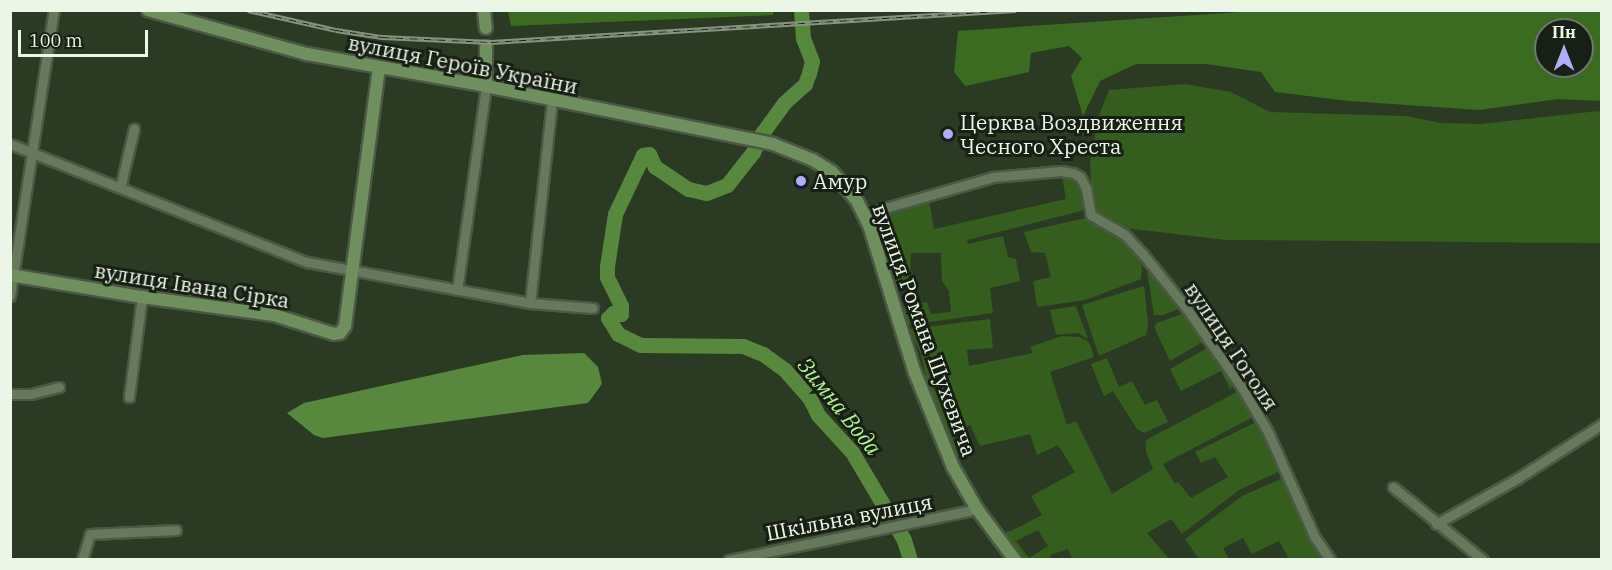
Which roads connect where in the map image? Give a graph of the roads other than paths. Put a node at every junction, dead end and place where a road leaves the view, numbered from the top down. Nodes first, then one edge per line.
1 (54, 10) edge
2 (148, 10) edge
3 (484, 10) edge
4 (486, 28) dead end
5 (486, 47) dead end
6 (379, 67) junction
7 (486, 86) junction
8 (552, 100) junction
9 (134, 129) dead end
10 (10, 144) edge
11 (773, 144) joint
12 (33, 153) junction
13 (120, 188) junction
14 (864, 214) junction
15 (351, 272) junction
16 (12, 275) edge
17 (457, 290) junction
18 (10, 296) edge
19 (142, 297) junction
20 (530, 303) junction
21 (593, 308) dead end
22 (59, 387) dead end
23 (10, 394) edge
24 (129, 397) dead end
25 (1602, 424) edge
26 (1393, 487) dead end
27 (976, 509) junction
28 (1436, 524) junction
29 (176, 530) dead end
30 (784, 548) junction
31 (82, 560) edge
32 (729, 560) edge
33 (786, 560) edge
34 (1015, 560) edge
35 (1330, 560) edge
36 (1483, 560) edge

1 - 12 street
2 - 6 street, вулиця Героїв України
3 - 4 street
5 - 7 street
6 - 7 street, вулиця Героїв України
6 - 15 street
7 - 8 street, вулиця Героїв України
7 - 17 street
8 - 11 street, вулиця Героїв України
8 - 20 street
9 - 13 street
10 - 12 street
11 - 14 street, вулиця Романа Шухевича
12 - 13 street
12 - 16 street
13 - 15 street
14 - 27 street, вулиця Романа Шухевича
14 - 35 street, вулиця Гоголя
15 - 17 street
15 - 19 street, вулиця Івана Сірка
16 - 18 street
16 - 19 street, вулиця Івана Сірка
17 - 20 street
19 - 24 street
20 - 21 street
22 - 23 street
25 - 28 street
26 - 28 street
27 - 30 street, Шкільна вулиця
27 - 34 street, вулиця Романа Шухевича
28 - 36 street
29 - 31 street
30 - 32 street, Шкільна вулиця
30 - 33 street

